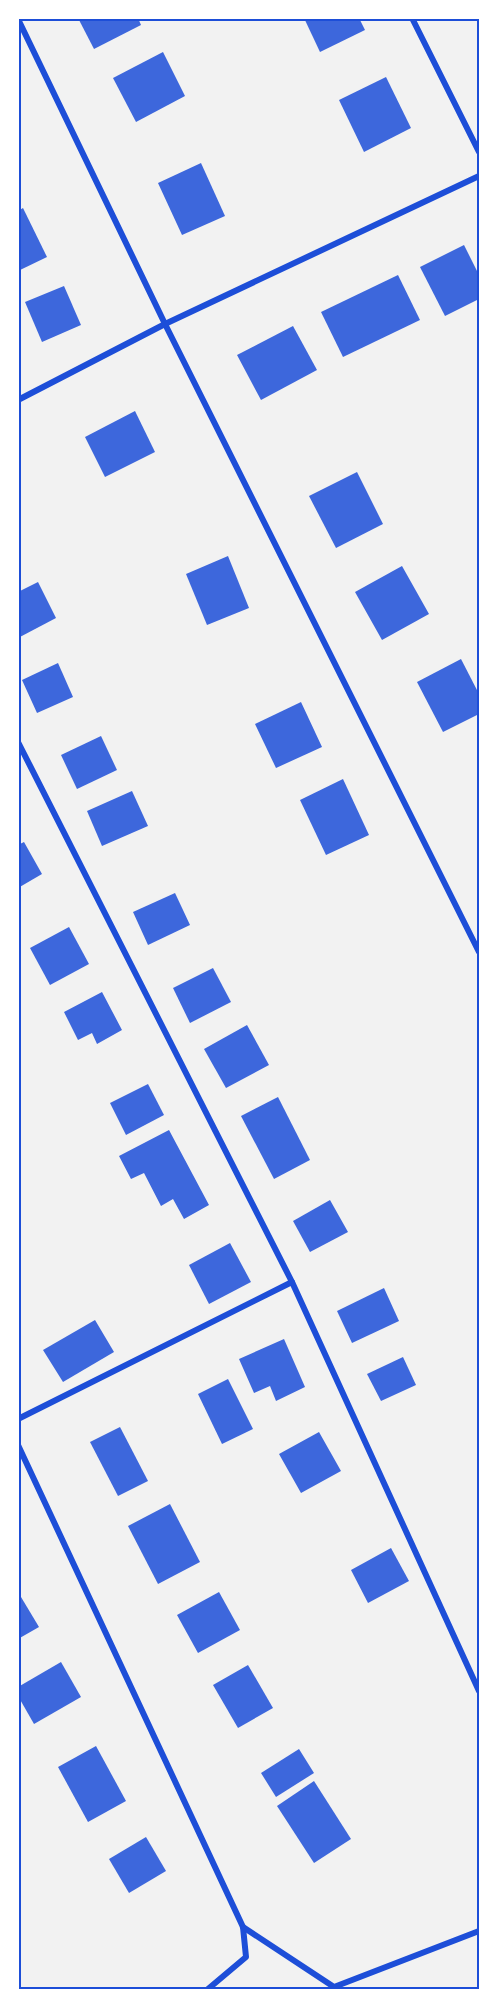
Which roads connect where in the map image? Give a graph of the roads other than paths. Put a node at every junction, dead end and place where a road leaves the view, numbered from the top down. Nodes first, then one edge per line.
1 (412, 18) edge
2 (18, 19) edge
3 (479, 152) edge
4 (479, 176) edge
5 (165, 324) junction
6 (18, 400) edge
7 (18, 742) edge
8 (479, 952) edge
9 (292, 1282) junction
10 (18, 1419) edge
11 (18, 1444) edge
12 (479, 1692) edge
13 (243, 1927) junction
14 (479, 1931) edge
15 (208, 1989) edge

1 - 3 street
2 - 5 street
4 - 5 street
5 - 6 street
5 - 8 street
7 - 9 street
9 - 10 street
9 - 12 street
11 - 13 street
13 - 14 street
13 - 15 street

